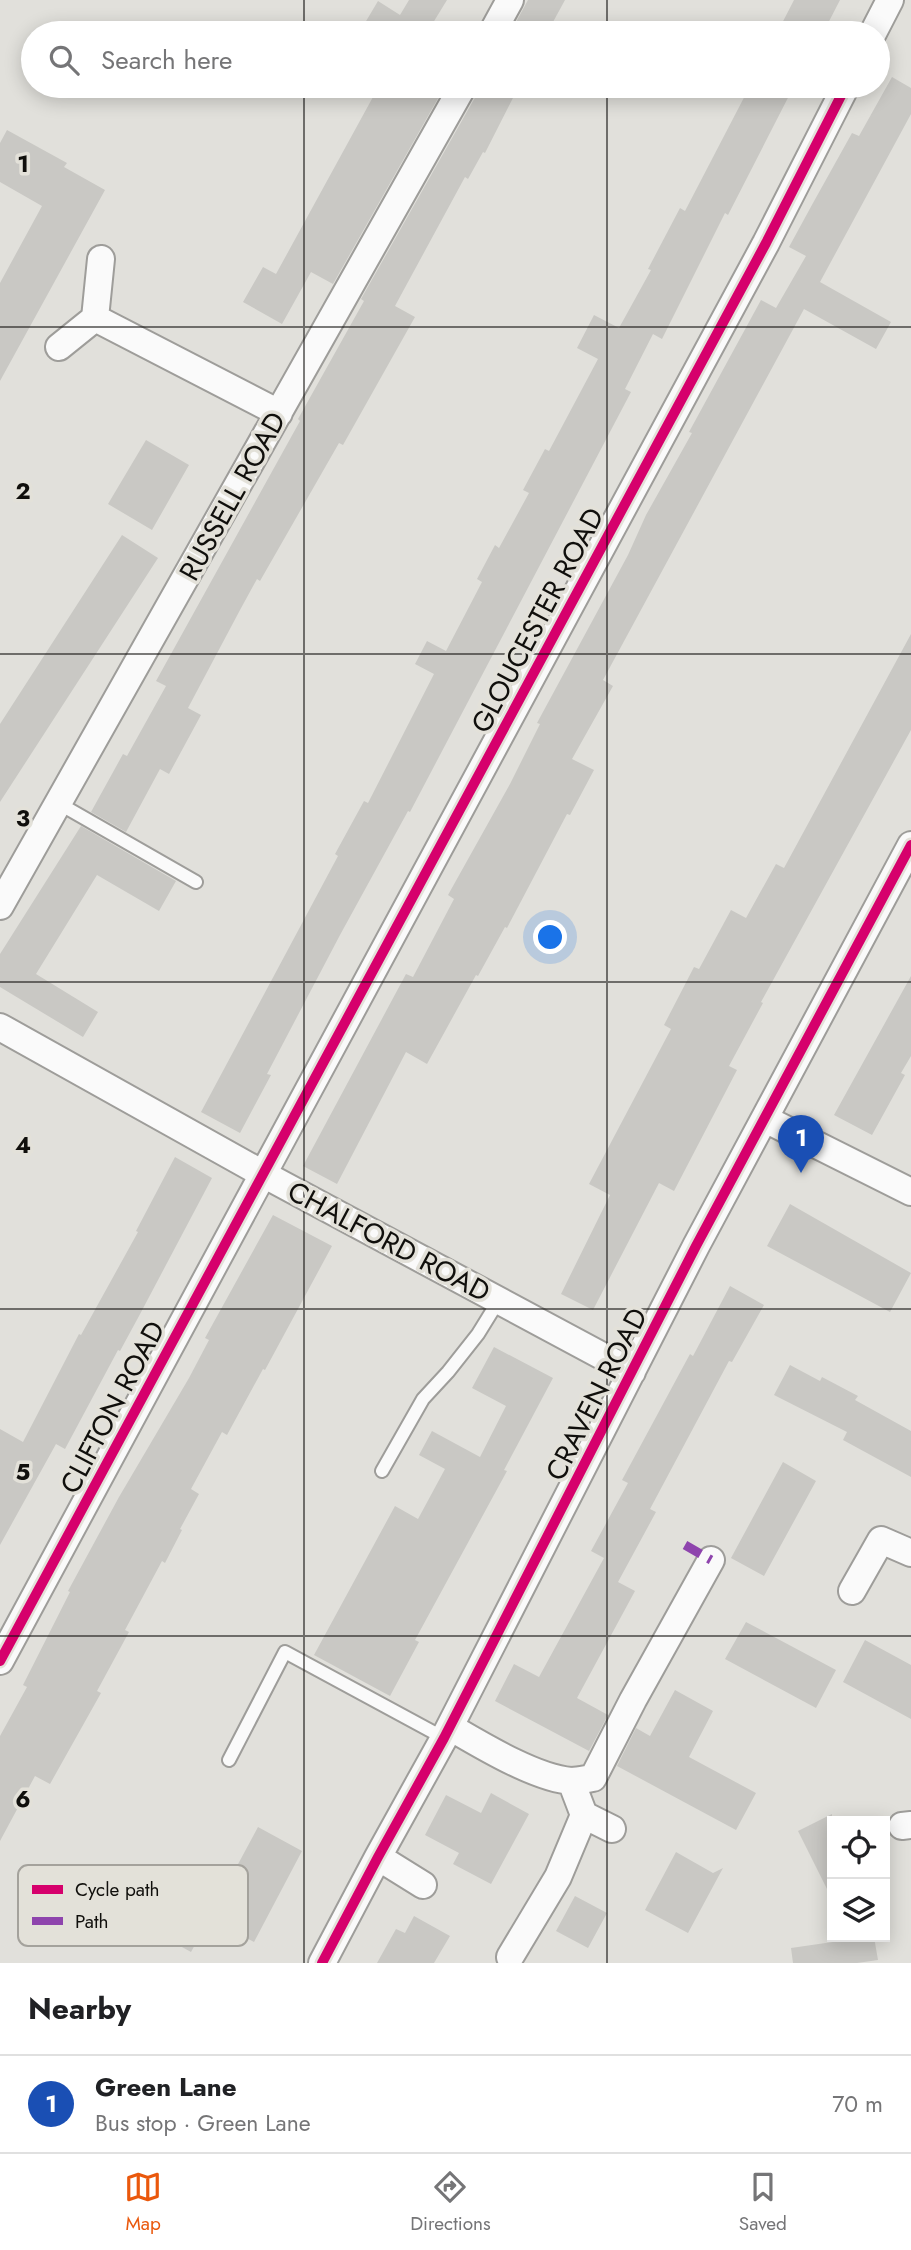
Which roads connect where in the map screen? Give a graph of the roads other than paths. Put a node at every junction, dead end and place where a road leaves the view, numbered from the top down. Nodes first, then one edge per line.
1 (510, 0) edge
2 (890, 0) edge
3 (499, 21) edge
4 (879, 21) edge
5 (456, 98) edge
6 (840, 98) edge
7 (101, 259) dead end
8 (95, 318) junction
9 (59, 347) dead end
10 (279, 413) junction
11 (58, 803) junction
12 (911, 845) edge
13 (196, 882) dead end
14 (0, 905) edge
15 (0, 1027) edge
16 (765, 1119) junction
17 (263, 1174) junction
18 (911, 1192) edge
19 (499, 1300) junction
20 (632, 1371) junction
21 (382, 1471) dead end
22 (911, 1553) edge
23 (711, 1560) dead end
24 (852, 1591) dead end
25 (0, 1661) edge
26 (447, 1733) junction
27 (229, 1760) dead end
28 (571, 1781) junction
29 (584, 1815) junction
30 (612, 1829) dead end
31 (378, 1857) junction
32 (424, 1885) dead end
33 (510, 1957) dead end
34 (322, 1963) edge

1 - 3 street
2 - 4 street
5 - 10 street, RUSSELL ROAD
6 - 17 street, GLOUCESTER ROAD
7 - 8 street
8 - 9 street
8 - 10 street
10 - 11 street, RUSSELL ROAD
11 - 13 lane
11 - 14 street, RUSSELL ROAD
12 - 16 street, CRAVEN ROAD
15 - 17 street, CHALFORD ROAD
16 - 18 street
16 - 20 street, CRAVEN ROAD
17 - 19 street, CHALFORD ROAD
17 - 25 street, CLIFTON ROAD
19 - 20 street, CHALFORD ROAD
19 - 21 lane
20 - 26 street, CRAVEN ROAD
22 - 24 street
23 - 28 street
26 - 27 lane
26 - 28 street
26 - 31 street, CRAVEN ROAD
28 - 29 street
29 - 30 street
29 - 33 street
31 - 32 street
31 - 34 street, CRAVEN ROAD

